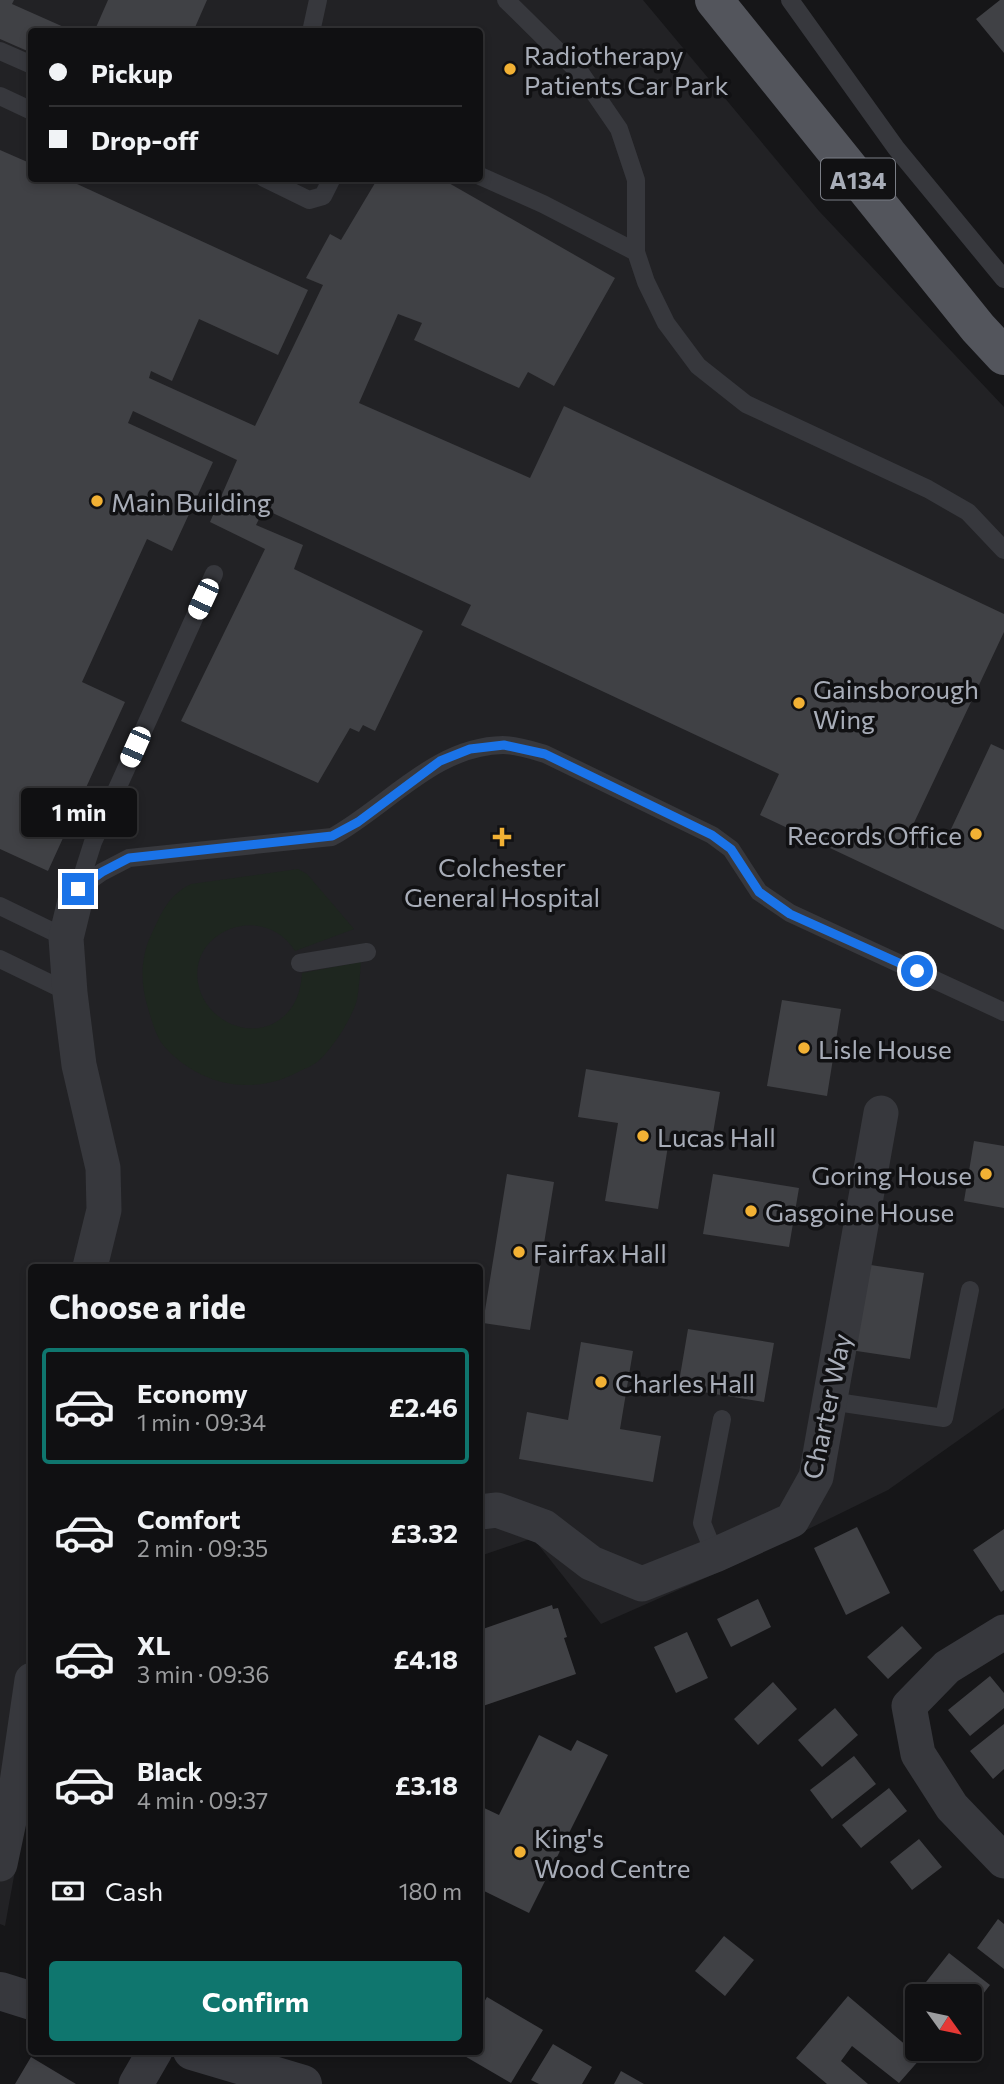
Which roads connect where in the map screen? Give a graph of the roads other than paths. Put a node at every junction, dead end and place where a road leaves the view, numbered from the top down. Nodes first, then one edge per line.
1 (318, 0) edge
2 (506, 0) edge
3 (714, 0) edge
4 (790, 0) edge
5 (312, 28) edge
6 (0, 51) edge
7 (28, 63) edge
8 (0, 96) edge
9 (28, 109) edge
10 (483, 177) edge
11 (272, 182) edge
12 (330, 182) edge
13 (636, 252) junction
14 (1004, 279) edge
15 (1004, 356) edge
16 (1004, 551) edge
17 (214, 574) dead end
18 (78, 889) junction
19 (0, 906) edge
20 (66, 938) junction
21 (367, 952) dead end
22 (0, 958) edge
23 (300, 962) dead end
24 (70, 993) junction
25 (1004, 1012) edge
26 (881, 1113) dead end
27 (91, 1264) edge
28 (970, 1290) dead end
29 (830, 1401) junction
30 (722, 1419) dead end
31 (483, 1512) edge
32 (715, 1555) junction
33 (1004, 1632) edge
34 (28, 1707) edge
35 (1004, 1861) edge
36 (0, 1864) edge
37 (0, 1991) edge
38 (28, 2000) edge
39 (153, 2055) edge
40 (205, 2055) edge
41 (136, 2084) edge
42 (303, 2084) edge

1 - 5 lane
2 - 13 lane
3 - 15 main road, A134
4 - 14 lane
6 - 7 lane
8 - 9 lane
10 - 13 lane
11 - 12 lane
13 - 16 lane
17 - 18 lane
18 - 20 street
18 - 25 lane
19 - 20 lane
20 - 24 street
21 - 23 lane
22 - 24 lane
24 - 27 street
26 - 29 street, Charter Way
28 - 29 lane
29 - 32 street, Charter Way
30 - 32 lane
31 - 32 street, Charter Way
33 - 35 street
34 - 36 street
37 - 38 street
39 - 41 street
40 - 42 street

